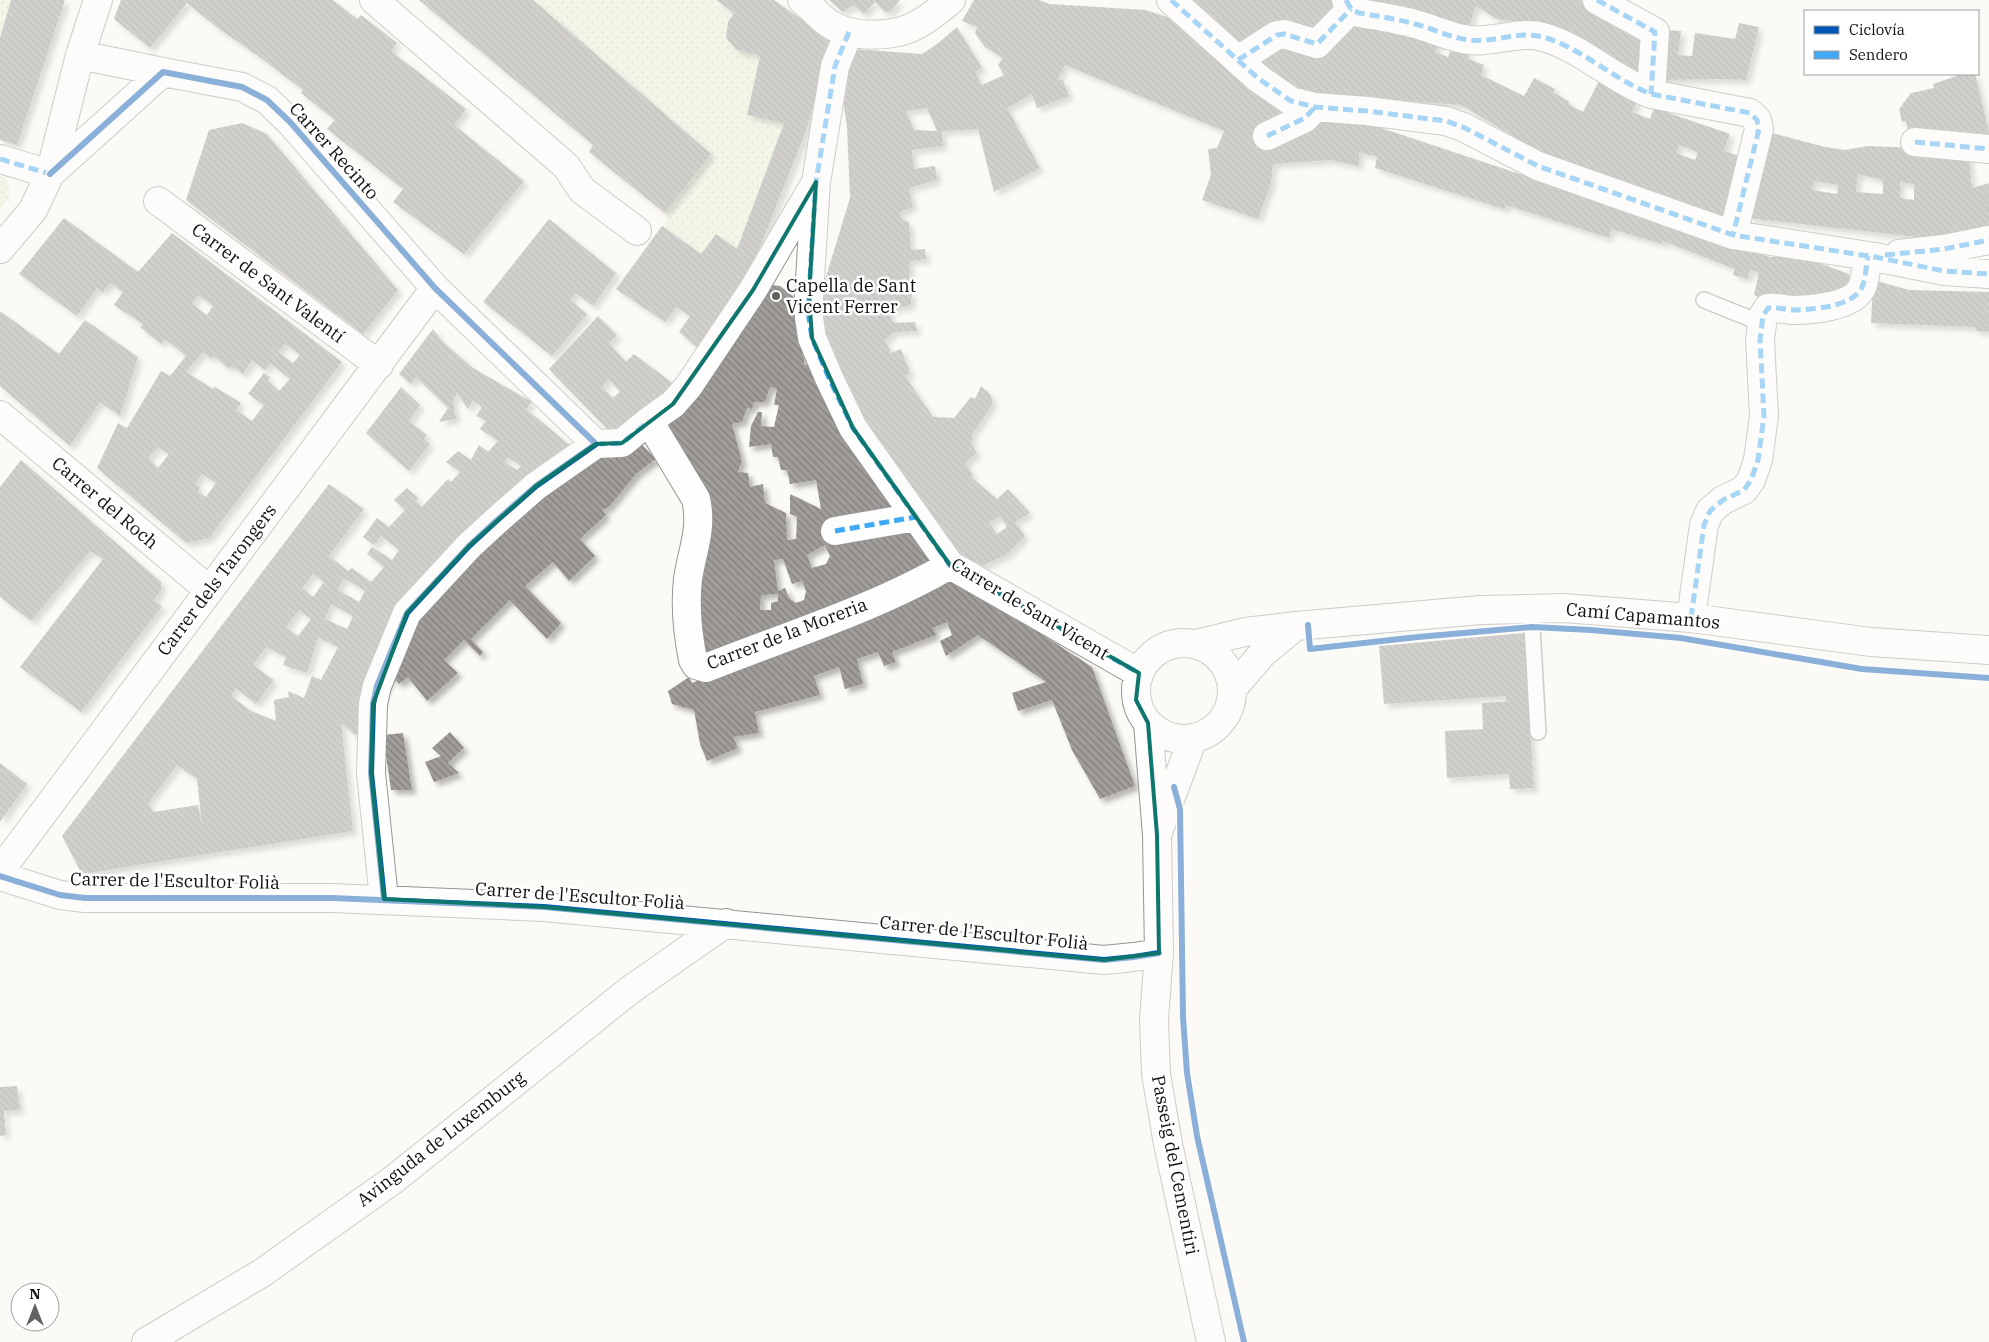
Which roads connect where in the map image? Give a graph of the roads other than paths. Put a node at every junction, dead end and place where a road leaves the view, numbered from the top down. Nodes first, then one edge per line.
1 (98, 0) edge
2 (374, 0) edge
3 (802, 0) edge
4 (951, 0) edge
5 (1171, 0) edge
6 (1598, 0) edge
7 (1348, 4) edge
8 (849, 32) junction
9 (80, 55) junction
10 (1238, 60) junction
11 (163, 72) junction
12 (1651, 94) junction
13 (1315, 107) junction
14 (1267, 136) dead end
15 (1915, 142) dead end
16 (1989, 149) edge
17 (0, 159) edge
18 (50, 174) junction
19 (816, 182) junction
20 (158, 201) dead end
21 (637, 232) dead end
22 (1733, 235) junction
23 (1989, 240) edge
24 (0, 250) edge
25 (1872, 256) junction
26 (1989, 274) edge
27 (435, 288) junction
28 (1704, 300) dead end
29 (1761, 323) junction
30 (379, 365) junction
31 (0, 415) edge
32 (649, 421) junction
33 (596, 444) junction
34 (916, 517) junction
35 (836, 531) dead end
36 (950, 565) junction
37 (209, 590) junction
38 (1531, 608) junction
39 (1691, 618) junction
40 (1296, 626) junction
41 (1196, 644) junction
42 (1989, 650) edge
43 (1139, 673) junction
44 (1233, 688) junction
45 (1148, 723) junction
46 (1538, 732) dead end
47 (1193, 738) junction
48 (1157, 835) junction
49 (0, 871) edge
50 (0, 876) edge
51 (384, 899) junction
52 (726, 923) junction
53 (1159, 953) junction
54 (146, 1342) edge
55 (1211, 1342) edge

1 - 9 street
2 - 21 street
3 - 8 street
4 - 8 street
5 - 10 street
6 - 12 street
7 - 10 street
7 - 12 street
8 - 19 street, Carrer de Sant Vicent
9 - 11 street, Carrer Recinto
9 - 18 street
10 - 13 street
11 - 18 street
11 - 27 street, Carrer Recinto
12 - 22 street
13 - 14 street
13 - 22 street
15 - 16 street
17 - 18 street
18 - 24 street
19 - 32 street
19 - 34 street, Carrer de Sant Vicent
20 - 30 street, Carrer de Sant Valentí
22 - 25 street
23 - 25 street
25 - 26 street
25 - 29 street
27 - 30 street, Carrer dels Tarongers
27 - 33 street, Carrer Recinto
28 - 29 lane
29 - 39 street
30 - 37 street, Carrer dels Tarongers
31 - 37 street, Carrer del Roch
32 - 33 street
32 - 36 street, Carrer de la Moreria
33 - 51 street
34 - 35 street
34 - 36 street, Carrer de Sant Vicent
36 - 43 street, Carrer de Sant Vicent
37 - 49 street, Carrer dels Tarongers
38 - 39 street, Camí Capamantos
38 - 40 street, Camí Capamantos
38 - 46 lane
39 - 42 street, Camí Capamantos
40 - 41 street, Camí Capamantos
40 - 44 street
41 - 43 street
41 - 44 street
43 - 45 street
44 - 47 street
45 - 47 street
45 - 48 street, Passeig del Cementiri
47 - 48 street, Passeig del Cementiri
48 - 53 street, Passeig del Cementiri
50 - 51 street, Carrer de l'Escultor Folià
51 - 52 street, Carrer de l'Escultor Folià
52 - 53 street, Carrer de l'Escultor Folià
52 - 54 street, Avinguda de Luxemburg
53 - 55 street, Passeig del Cementiri

